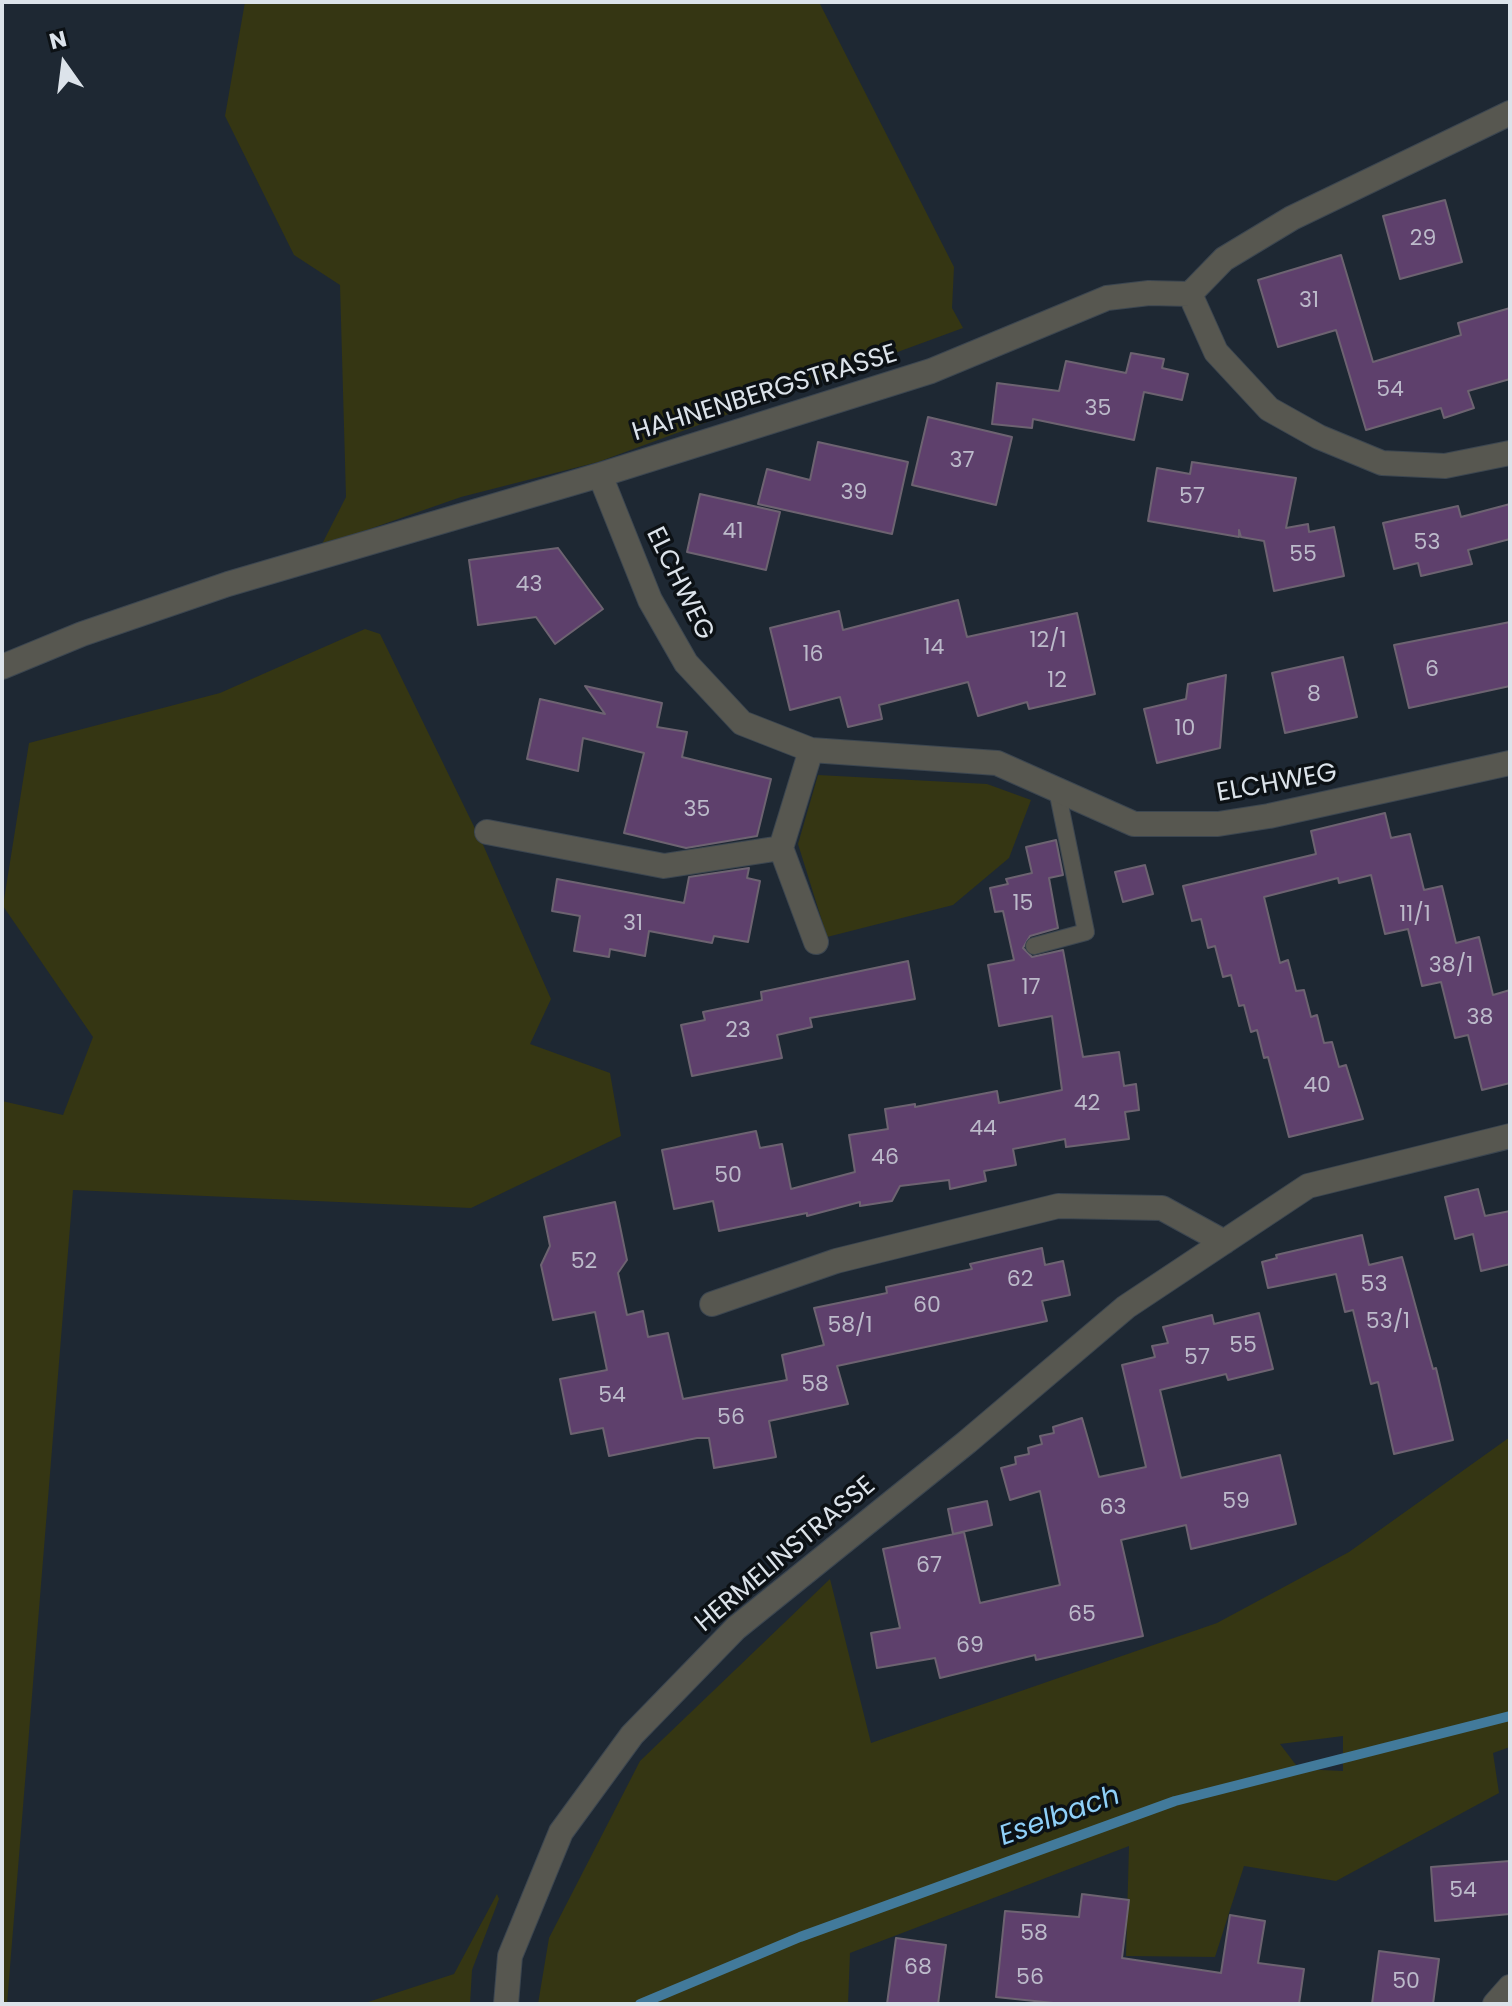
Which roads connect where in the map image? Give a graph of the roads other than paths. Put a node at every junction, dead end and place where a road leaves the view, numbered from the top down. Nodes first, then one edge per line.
1 (1510, 113) edge
2 (1190, 294) junction
3 (1510, 453) edge
4 (600, 475) junction
5 (2, 667) edge
6 (811, 750) junction
7 (1510, 763) edge
8 (1057, 790) junction
9 (487, 832) dead end
10 (781, 848) junction
11 (816, 942) dead end
12 (1034, 946) dead end
13 (1510, 1136) edge
14 (1224, 1242) junction
15 (712, 1304) dead end
16 (1510, 1987) edge
17 (506, 2004) edge
18 (1495, 2004) edge

1 - 2 street
2 - 3 street
2 - 4 street, HAHNENBERGSTRASSE
4 - 5 street, HAHNENBERGSTRASSE
4 - 6 street, ELCHWEG
6 - 8 street, ELCHWEG
6 - 10 street
7 - 8 street, ELCHWEG
8 - 12 lane
9 - 10 street
10 - 11 street
13 - 14 street, HERMELINSTRASSE
14 - 15 street
14 - 17 street, HERMELINSTRASSE
16 - 18 street

